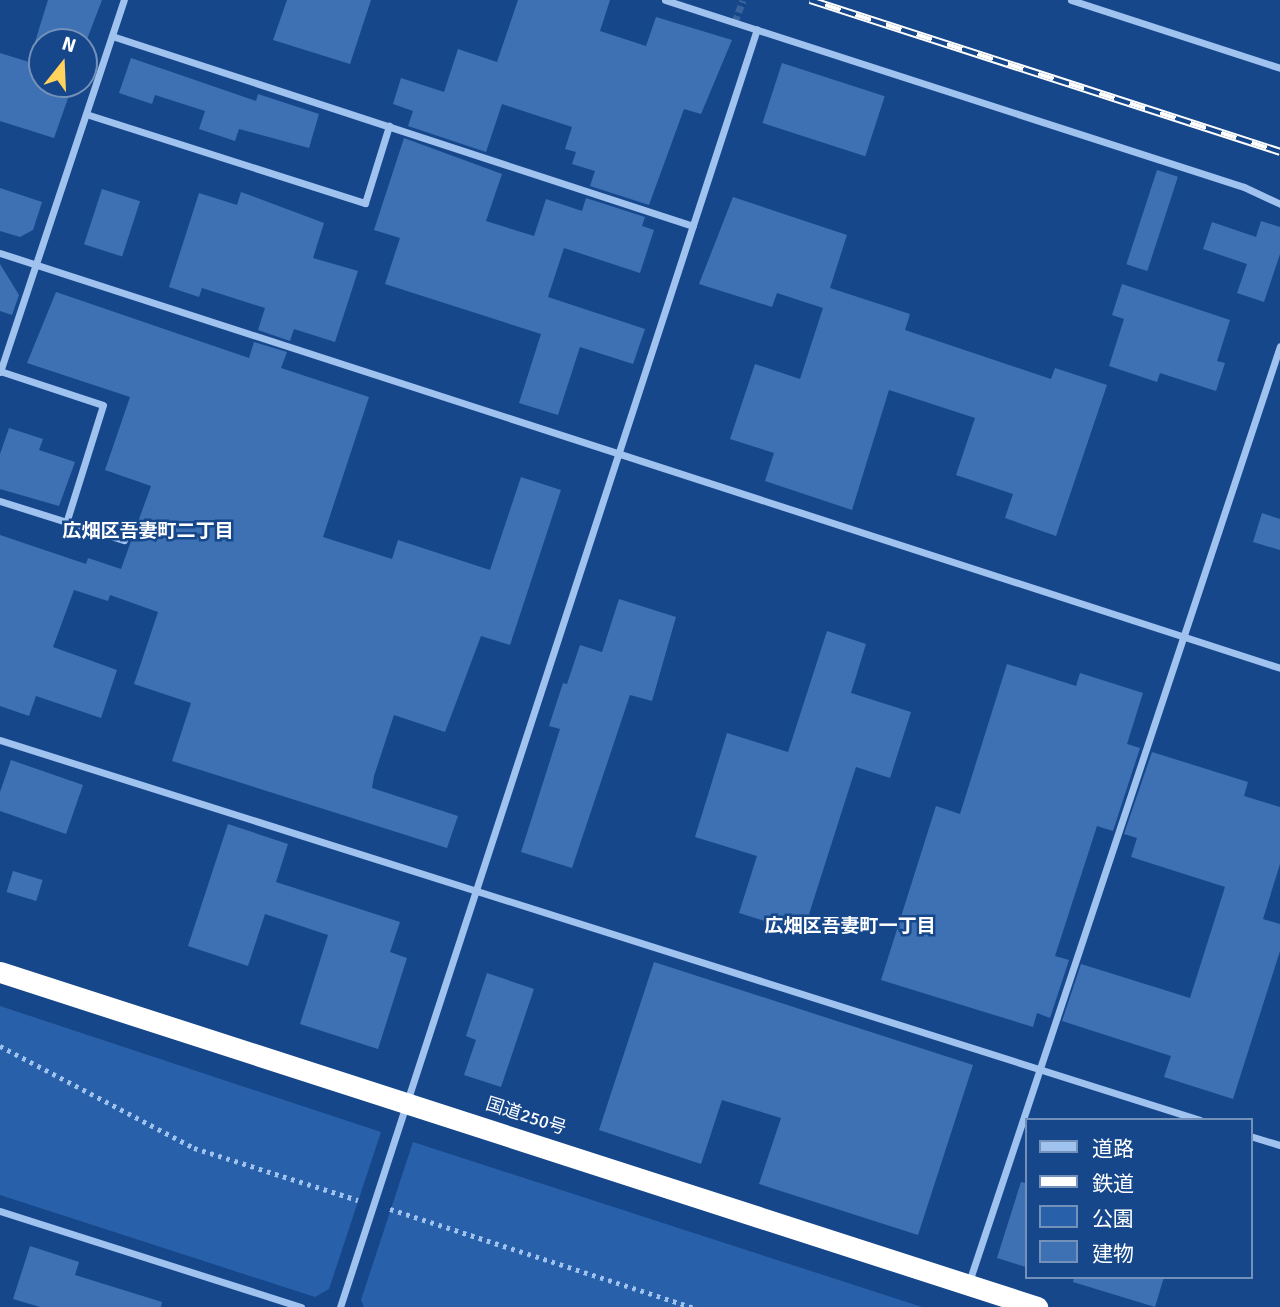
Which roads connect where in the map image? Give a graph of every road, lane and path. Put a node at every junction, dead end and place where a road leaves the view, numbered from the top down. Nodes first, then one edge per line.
1 (124, 0) edge
2 (665, 0) edge
3 (1071, 0) edge
4 (757, 29) junction
5 (112, 36) junction
6 (1280, 68) edge
7 (86, 114) junction
8 (389, 127) junction
9 (1280, 204) edge
10 (692, 226) junction
11 (0, 253) edge
12 (35, 264) junction
13 (1280, 346) edge
14 (0, 372) edge
15 (618, 453) junction
16 (0, 501) edge
17 (67, 520) junction
18 (124, 540) dead end
19 (1184, 637) junction
20 (1280, 668) edge
21 (0, 740) edge
22 (476, 891) junction
23 (0, 972) edge
24 (0, 1046) edge
25 (1038, 1068) junction
26 (407, 1100) junction
27 (1194, 1118) edge
28 (1252, 1137) edge
29 (1280, 1145) edge
30 (373, 1204) junction
31 (0, 1211) edge
32 (969, 1285) junction
33 (301, 1307) edge
34 (340, 1307) edge
35 (692, 1307) edge
36 (1037, 1307) edge

1 - 5 street
2 - 4 street
3 - 6 street
4 - 9 street
4 - 10 street
5 - 7 street
5 - 8 street
7 - 8 street
7 - 12 street
8 - 10 street
10 - 15 street
11 - 12 street
12 - 14 street
12 - 15 street
13 - 19 street
14 - 17 street
15 - 19 street
15 - 22 street
16 - 17 street
17 - 18 street
19 - 20 street
19 - 25 street
21 - 22 street
22 - 25 street
22 - 26 street
23 - 26 highway, 国道250号
24 - 30 path
25 - 27 street
25 - 32 street
26 - 30 street
26 - 32 highway, 国道250号
28 - 29 street
30 - 34 street
30 - 35 path
31 - 33 street
32 - 36 highway, 国道250号

